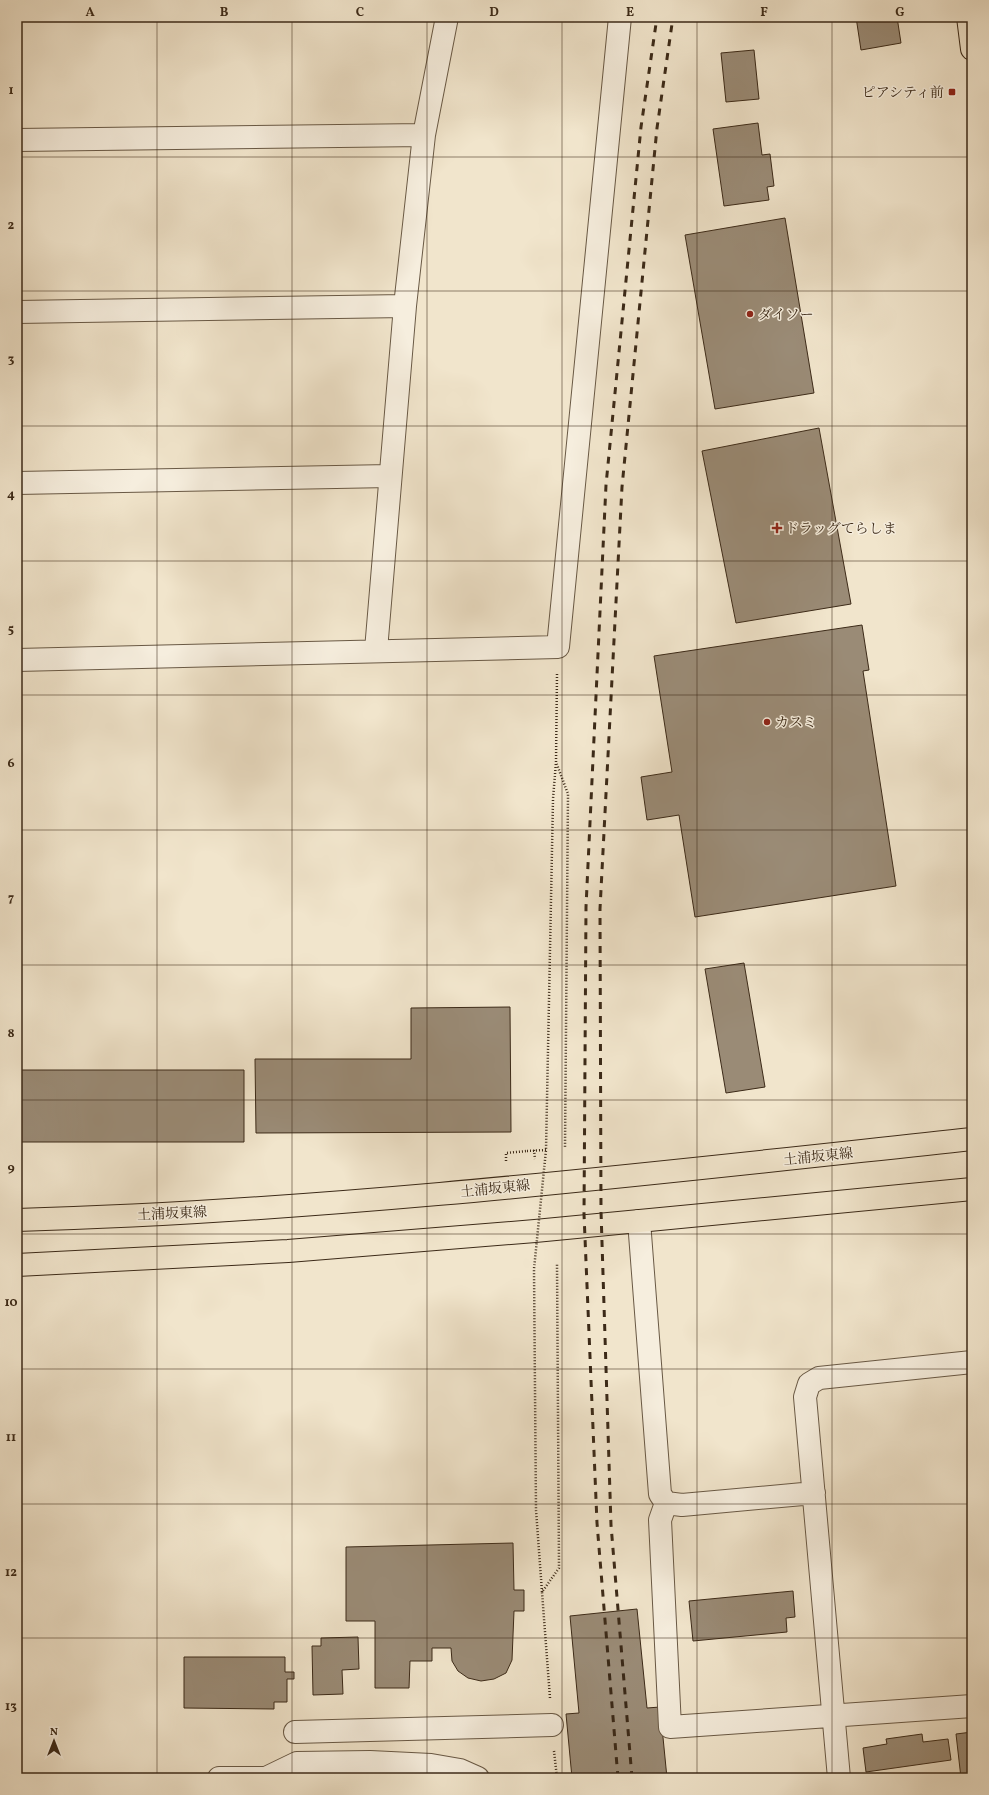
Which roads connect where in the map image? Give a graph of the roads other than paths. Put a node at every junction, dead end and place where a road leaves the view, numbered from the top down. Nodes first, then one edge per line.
1 (447, 17) edge
2 (620, 17) edge
3 (968, 17) edge
4 (972, 49) edge
5 (424, 134) junction
6 (17, 140) edge
7 (406, 306) junction
8 (17, 312) edge
9 (390, 476) junction
10 (17, 483) edge
11 (376, 650) junction
12 (17, 660) edge
13 (972, 1139) edge
14 (972, 1189) edge
15 (17, 1220) edge
16 (639, 1221) junction
17 (17, 1265) edge
18 (972, 1362) edge
19 (814, 1493) junction
20 (666, 1503) junction
21 (972, 1706) edge
22 (834, 1716) junction
23 (552, 1725) road end
24 (295, 1732) dead end
25 (421, 1771) edge
26 (468, 1775) edge
27 (270, 1777) edge
28 (219, 1778) edge
29 (839, 1778) edge

1 - 5 street
2 - 11 street
3 - 4 main road
5 - 6 street
5 - 7 street
7 - 8 street
7 - 9 street
9 - 10 street
9 - 11 street
11 - 12 street
13 - 15 main road, 土浦坂東線
14 - 16 main road
16 - 17 main road
16 - 20 street
18 - 19 street
19 - 20 street
19 - 22 street
20 - 22 street
21 - 22 street
22 - 29 street
23 - 24 street
25 - 26 street
25 - 27 street
27 - 28 street

